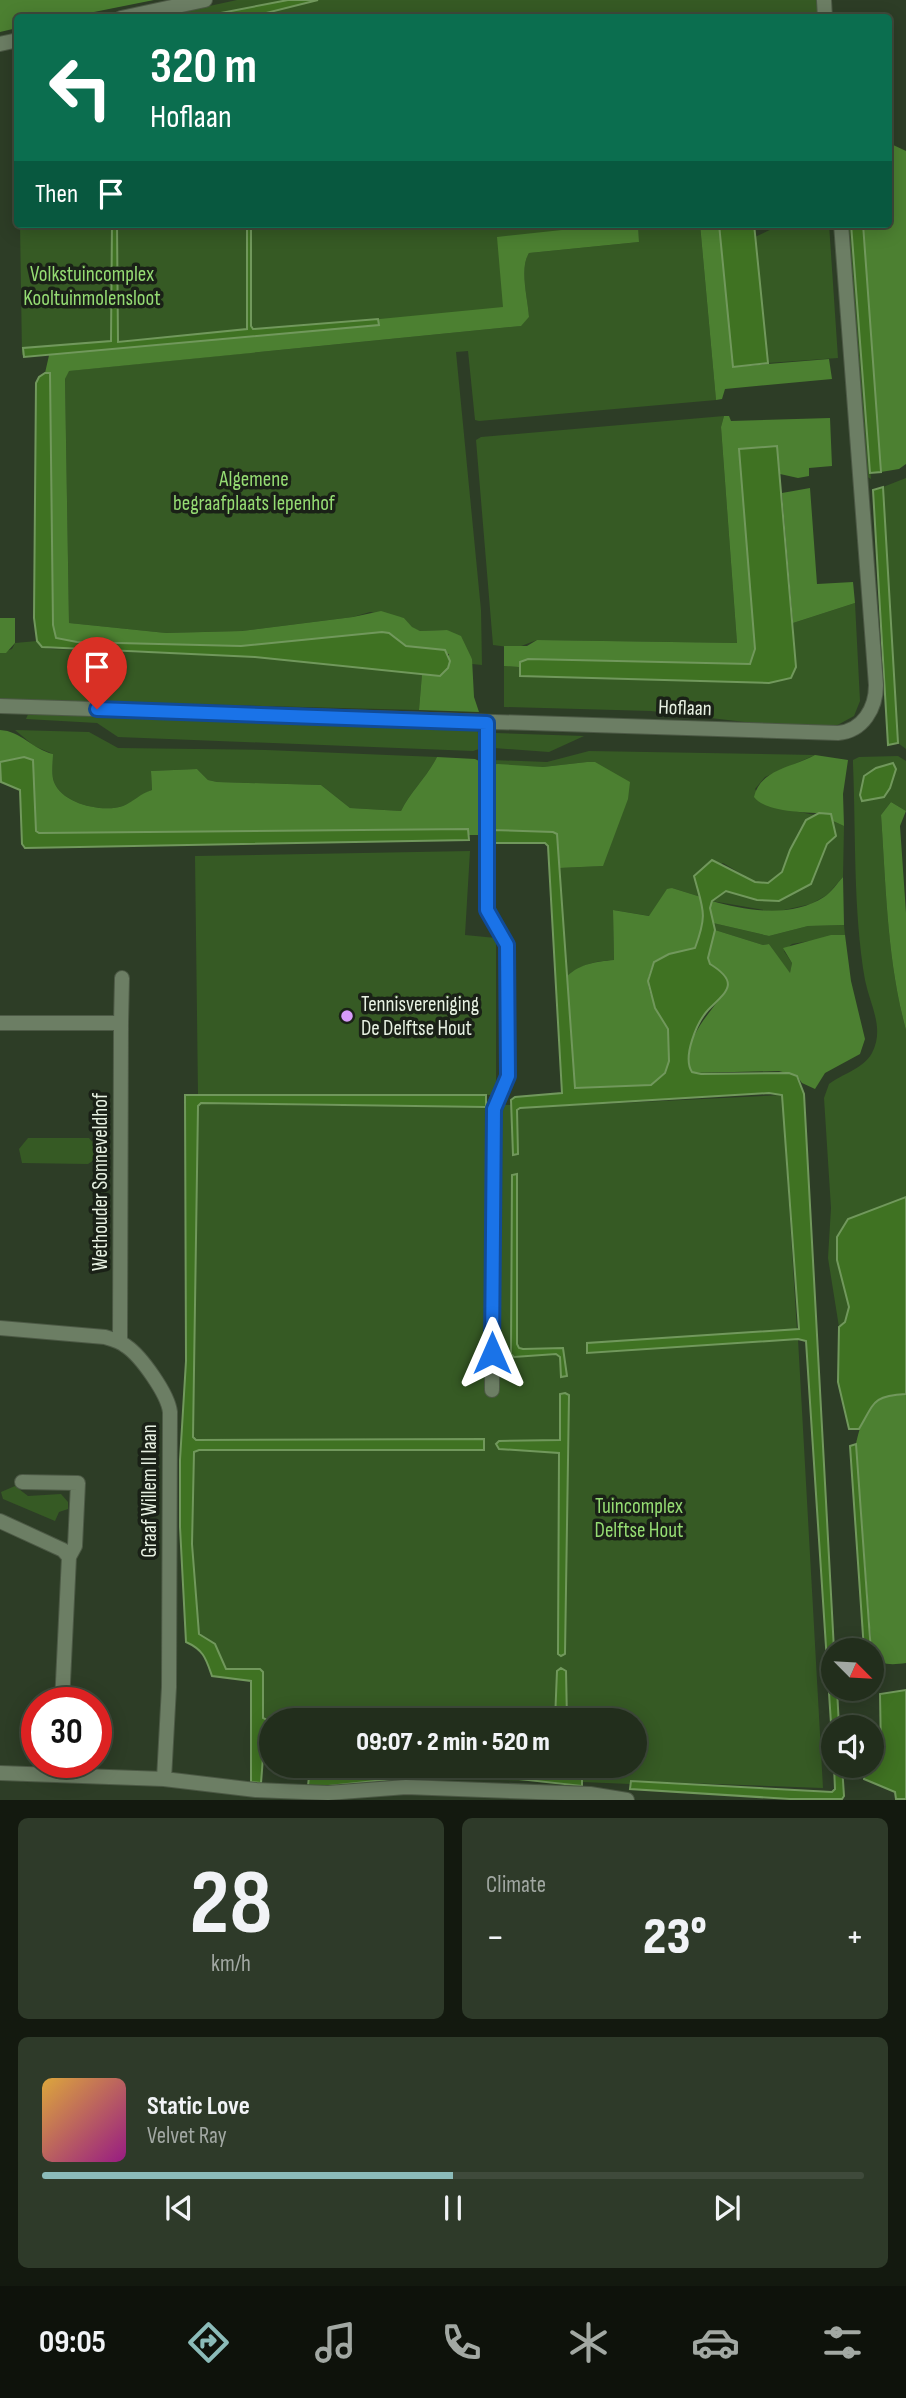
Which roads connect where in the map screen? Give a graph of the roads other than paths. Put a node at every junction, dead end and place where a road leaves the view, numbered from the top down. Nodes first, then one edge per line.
1 (205, 0) edge
2 (140, 14) edge
3 (841, 228) edge
4 (0, 706) edge
5 (487, 723) junction
6 (122, 978) dead end
7 (0, 1023) edge
8 (121, 1023) junction
9 (0, 1328) edge
10 (120, 1342) junction
11 (492, 1390) dead end
12 (22, 1482) dead end
13 (0, 1521) edge
14 (66, 1554) junction
15 (62, 1687) edge
16 (21, 1772) edge
17 (0, 1773) edge
18 (112, 1774) edge
19 (164, 1779) junction
20 (256, 1795) edge
21 (627, 1800) edge

1 - 2 street
3 - 5 street, Hoflaan
4 - 5 street, Hoflaan
5 - 11 street
6 - 8 street, Wethouder Sonneveldhof
7 - 8 street
8 - 10 street, Wethouder Sonneveldhof
9 - 10 street
10 - 19 street, Graaf Willem II laan
12 - 14 street
13 - 14 street
14 - 15 street
16 - 17 street
18 - 19 street
19 - 20 street
20 - 21 street

